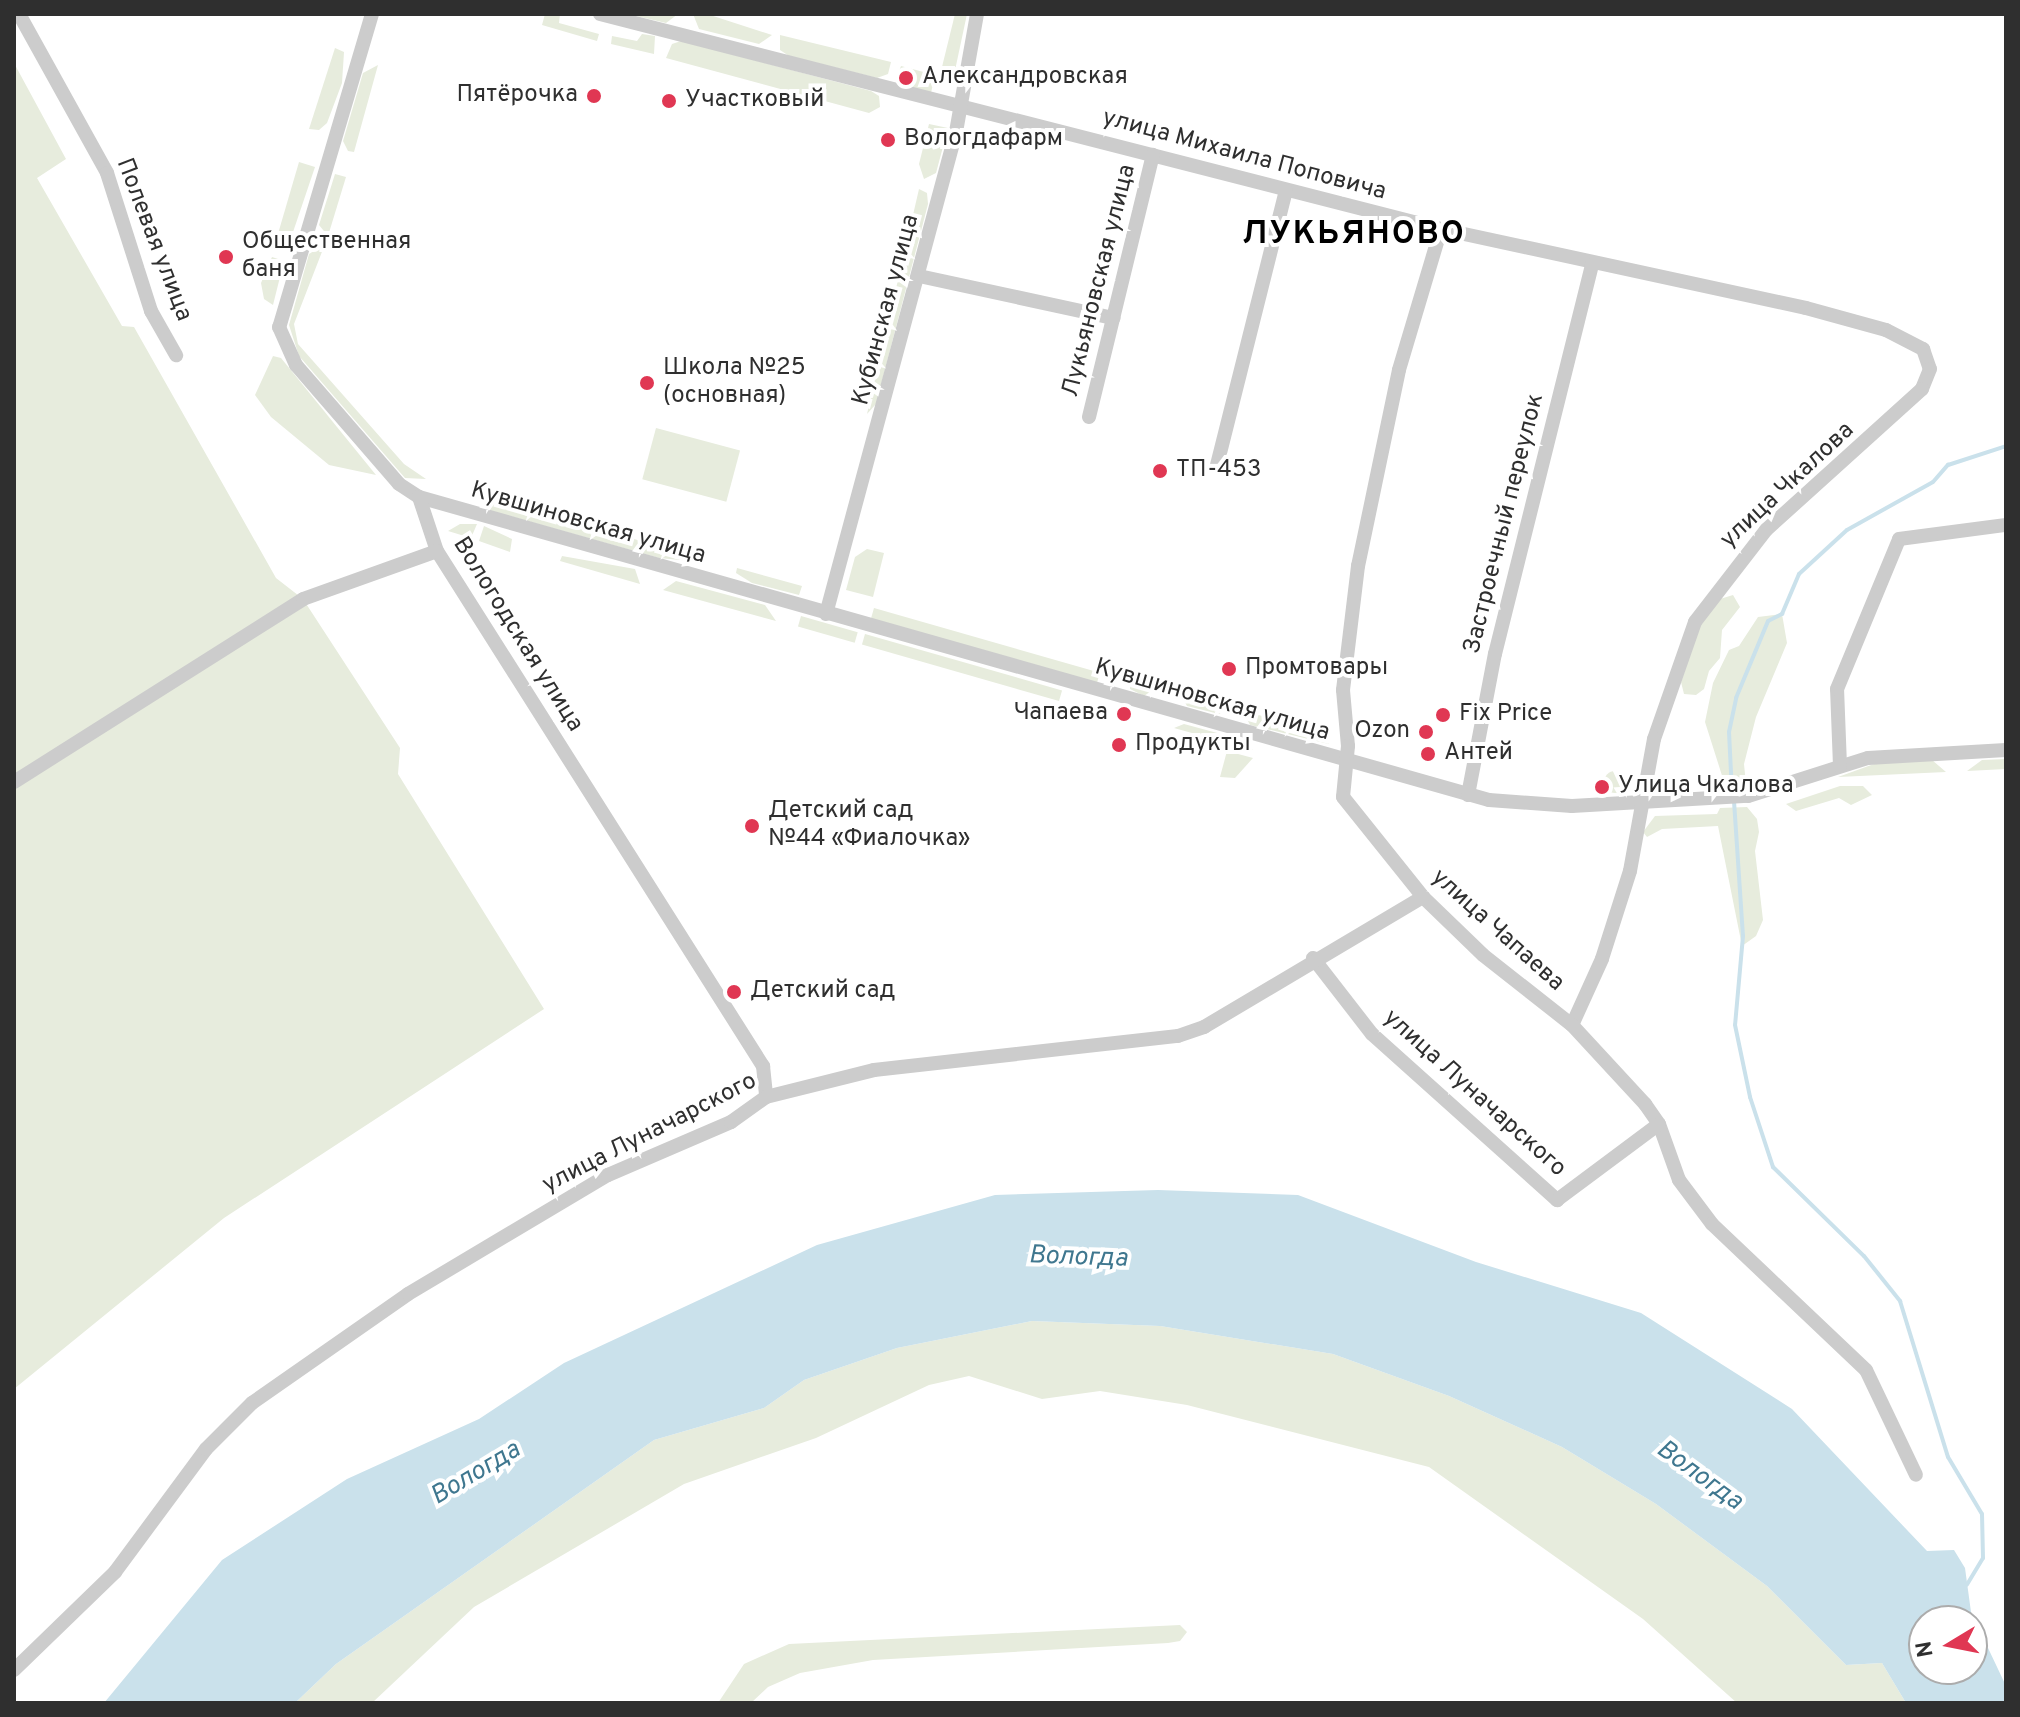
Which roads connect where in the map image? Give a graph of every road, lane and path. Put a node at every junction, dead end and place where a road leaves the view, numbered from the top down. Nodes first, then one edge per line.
1 (19, 14) edge
2 (372, 14) edge
3 (600, 14) edge
4 (977, 14) edge
5 (959, 106) junction
6 (1153, 155) junction
7 (1286, 191) junction
8 (1441, 229) junction
9 (1592, 265) junction
10 (919, 276) junction
11 (1114, 318) junction
12 (1923, 349) joint
13 (176, 355) dead end
14 (1089, 417) dead end
15 (1217, 465) dead end
16 (419, 497) junction
17 (2006, 525) edge
18 (437, 551) junction
19 (826, 614) junction
20 (2006, 750) edge
21 (1344, 761) junction
22 (1840, 766) junction
23 (14, 782) edge
24 (1468, 795) junction
25 (1641, 802) junction
26 (1423, 897) junction
27 (1313, 958) junction
28 (1572, 1025) junction
29 (766, 1097) junction
30 (1659, 1124) junction
31 (1916, 1475) dead end
32 (14, 1670) edge

1 - 13 street, Полевая улица
2 - 16 street
3 - 5 street, улица Михаила Поповича
4 - 5 street, Кубинская улица
5 - 6 street, улица Михаила Поповича
5 - 10 street, Кубинская улица
6 - 7 street, улица Михаила Поповича
6 - 11 street, Лукьяновская улица
7 - 8 street, улица Михаила Поповича
7 - 15 street
8 - 9 street, улица Михаила Поповича
8 - 21 street, улица Чапаева
9 - 12 street, улица Михаила Поповича
9 - 24 street, Застроечный переулок
10 - 11 street
10 - 19 street, Кубинская улица
11 - 14 street, Лукьяновская улица
12 - 25 street, улица Чкалова
16 - 18 street, Вологодская улица
16 - 19 street, Кувшиновская улица
17 - 22 street
18 - 23 street
18 - 29 street, Вологодская улица
19 - 21 street, Кувшиновская улица
20 - 22 street, Кувшиновская улица
21 - 24 street, Кувшиновская улица
21 - 26 street, улица Чапаева
22 - 25 street, Кувшиновская улица
24 - 25 street, Кувшиновская улица
25 - 28 street, улица Чкалова
26 - 27 street, улица Луначарского
26 - 28 street, улица Чапаева
27 - 29 street, улица Луначарского
27 - 30 street, улица Луначарского
28 - 30 street, улица Чапаева
29 - 32 street, улица Луначарского
30 - 31 street, улица Чапаева

